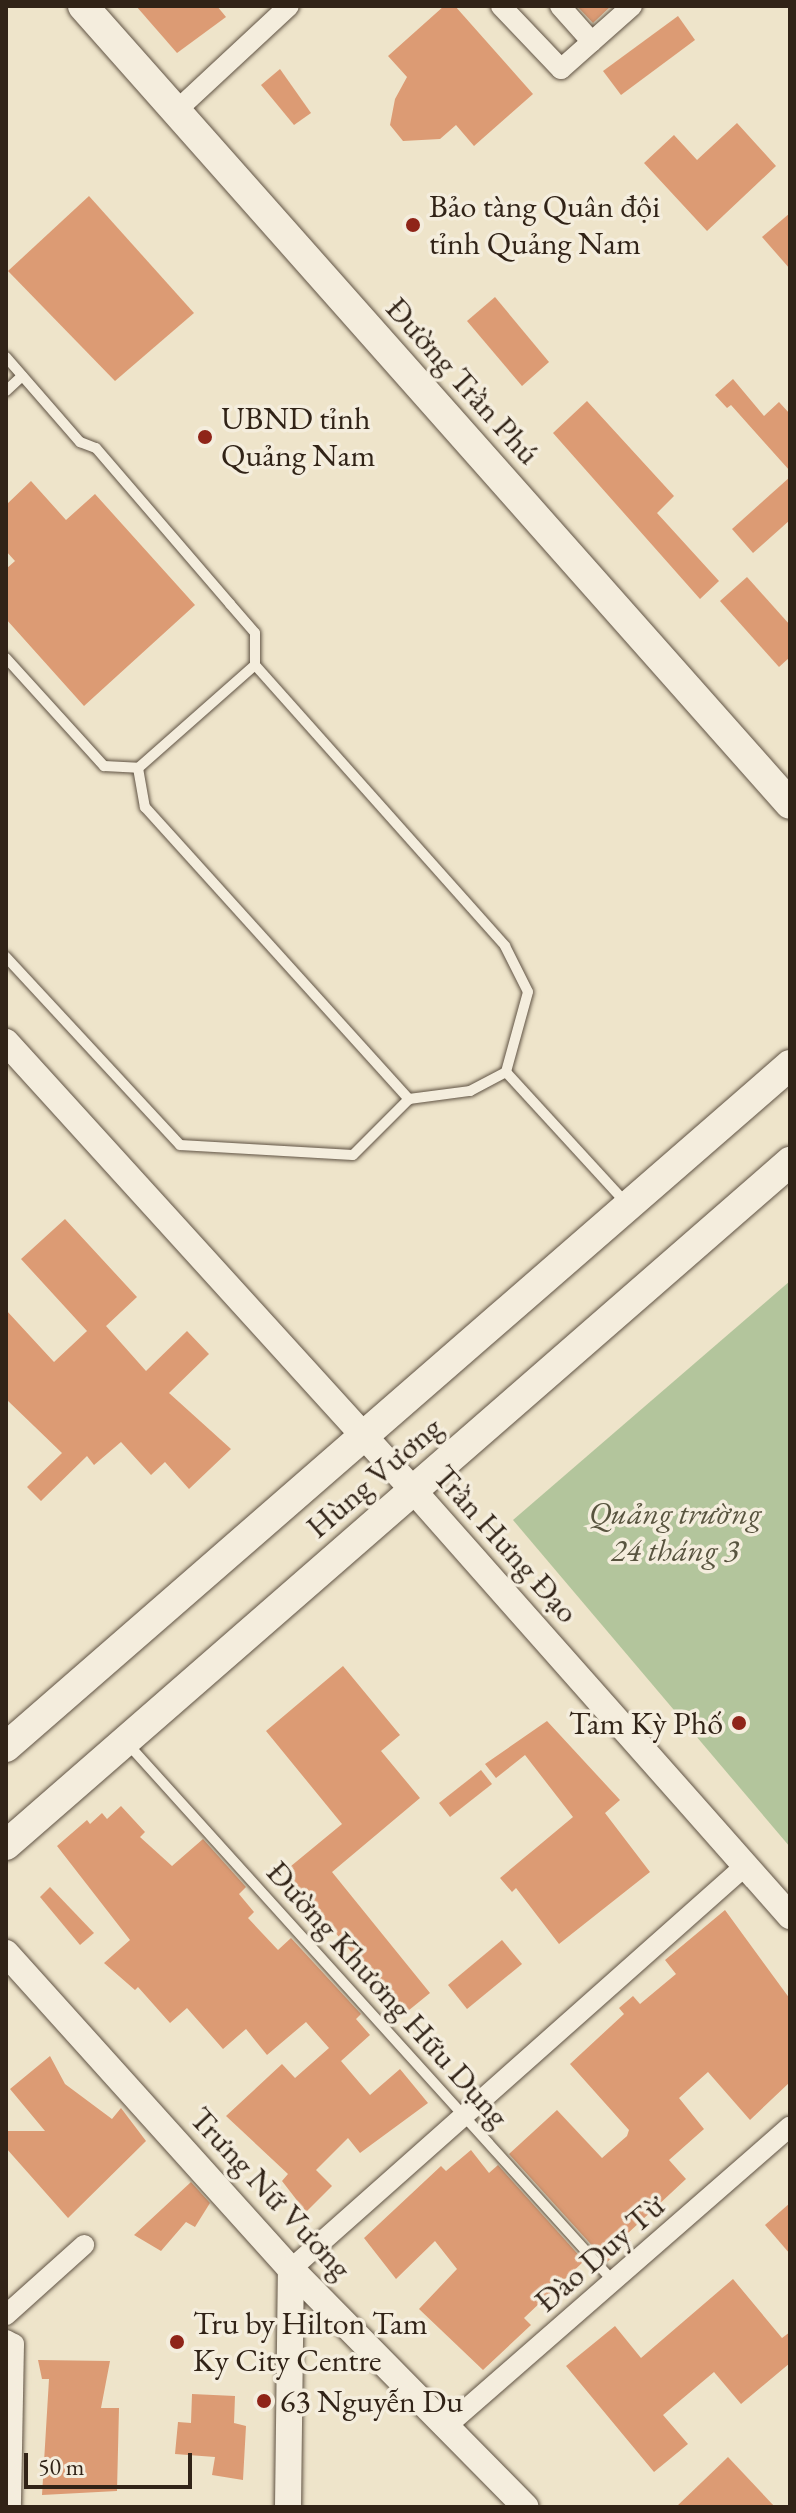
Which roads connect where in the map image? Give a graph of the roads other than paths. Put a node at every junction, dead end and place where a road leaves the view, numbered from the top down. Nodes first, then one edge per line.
1 (83, 6) edge
2 (289, 6) edge
3 (560, 6) edge
4 (632, 6) edge
5 (506, 8) edge
6 (592, 42) junction
7 (176, 111) junction
8 (6, 357) edge
9 (22, 376) junction
10 (6, 391) edge
11 (6, 658) edge
12 (255, 665) junction
13 (138, 768) junction
14 (790, 804) edge
15 (6, 957) edge
16 (6, 1042) edge
17 (790, 1065) edge
18 (506, 1072) junction
19 (409, 1099) junction
20 (790, 1162) edge
21 (629, 1206) junction
22 (364, 1435) junction
23 (413, 1490) junction
24 (125, 1742) junction
25 (6, 1747) edge
26 (6, 1845) edge
27 (745, 1866) junction
28 (790, 1916) edge
29 (6, 1953) edge
30 (463, 2116) junction
31 (790, 2127) edge
32 (84, 2245) dead end
33 (291, 2269) junction
34 (613, 2281) junction
35 (6, 2315) edge
36 (6, 2340) edge
37 (449, 2424) junction
38 (11, 2507) edge
39 (288, 2507) edge
40 (526, 2507) edge

1 - 7 main road, Đường Trần Phú
2 - 7 street
3 - 6 street
4 - 6 street
5 - 6 street
7 - 14 main road, Đường Trần Phú
8 - 9 lane
9 - 10 lane
9 - 12 lane
11 - 13 lane
12 - 13 lane
12 - 18 lane
13 - 19 lane
15 - 19 lane
16 - 22 street, Trần Hưng Đạo
17 - 21 main road, Hùng Vương
18 - 19 lane
18 - 21 lane
20 - 23 main road, Hùng Vương
21 - 22 main road, Hùng Vương
22 - 23 street, Trần Hưng Đạo
22 - 25 main road, Hùng Vương
23 - 24 main road, Hùng Vương
23 - 27 street, Trần Hưng Đạo
24 - 26 main road, Hùng Vương
24 - 30 lane, Đường Khương Hữu Dụng
27 - 28 street, Trần Hưng Đạo
27 - 30 street
29 - 33 street, Trưng Nữ Vương
30 - 33 street
30 - 34 lane, Đường Khương Hữu Dụng
31 - 34 street, Đào Duy Từ
32 - 35 street
33 - 37 street, Trưng Nữ Vương
33 - 39 street
34 - 37 street, Đào Duy Từ
36 - 38 street
37 - 40 street, Trưng Nữ Vương

